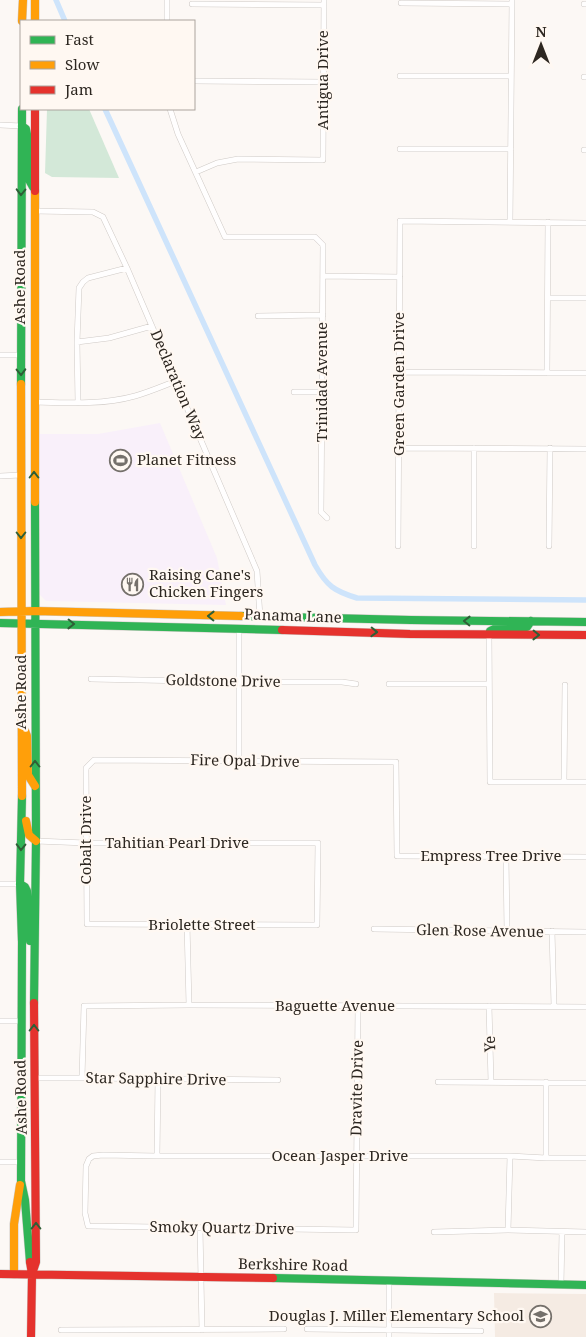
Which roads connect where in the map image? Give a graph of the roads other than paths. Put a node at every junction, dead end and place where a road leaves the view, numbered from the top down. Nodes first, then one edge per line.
1 (23, 0) edge
2 (35, 0) edge
3 (167, 0) edge
4 (324, 2) edge
5 (512, 2) edge
6 (401, 3) dead end
7 (192, 4) dead end
8 (22, 20) edge
9 (35, 20) edge
10 (166, 20) edge
11 (400, 76) dead end
12 (511, 76) junction
13 (195, 81) edge
14 (324, 82) junction
15 (22, 110) edge
16 (35, 110) edge
17 (170, 110) edge
18 (0, 125) edge
19 (22, 126) junction
20 (400, 149) dead end
21 (511, 149) junction
22 (196, 172) junction
23 (34, 188) junction
24 (34, 211) junction
25 (510, 222) junction
26 (548, 222) junction
27 (586, 223) edge
28 (127, 268) junction
29 (323, 276) junction
30 (400, 277) junction
31 (548, 298) junction
32 (586, 298) edge
33 (323, 315) junction
34 (258, 316) dead end
35 (152, 326) junction
36 (77, 342) junction
37 (0, 355) edge
38 (21, 355) junction
39 (400, 372) junction
40 (547, 373) junction
41 (586, 373) edge
42 (176, 381) junction
43 (294, 392) dead end
44 (322, 392) junction
45 (34, 402) junction
46 (78, 404) junction
47 (399, 448) junction
48 (474, 448) junction
49 (550, 448) junction
50 (586, 449) edge
51 (0, 476) edge
52 (21, 476) junction
53 (327, 518) dead end
54 (398, 546) dead end
55 (474, 546) dead end
56 (549, 546) dead end
57 (35, 611) junction
58 (0, 612) edge
59 (22, 612) junction
60 (260, 617) junction
61 (531, 622) junction
62 (586, 622) edge
63 (0, 623) edge
64 (22, 623) junction
65 (35, 623) junction
66 (239, 628) junction
67 (489, 634) junction
68 (586, 635) edge
69 (91, 679) dead end
70 (239, 682) junction
71 (356, 684) dead end
72 (389, 684) dead end
73 (489, 684) junction
74 (565, 685) dead end
75 (22, 728) junction
76 (94, 760) joint
77 (239, 761) junction
78 (564, 782) junction
79 (586, 782) edge
80 (22, 785) junction
81 (35, 786) junction
82 (36, 841) junction
83 (86, 843) junction
84 (397, 856) joint
85 (506, 857) junction
86 (586, 857) edge
87 (0, 884) edge
88 (20, 884) junction
89 (87, 924) joint
90 (187, 924) junction
91 (317, 925) joint
92 (374, 929) dead end
93 (507, 931) junction
94 (552, 932) junction
95 (586, 932) edge
96 (34, 952) junction
97 (189, 1005) junction
98 (358, 1006) junction
99 (489, 1006) junction
100 (554, 1006) junction
101 (586, 1006) edge
102 (0, 1021) edge
103 (22, 1021) junction
104 (34, 1078) junction
105 (82, 1078) junction
106 (158, 1079) junction
107 (278, 1080) dead end
108 (438, 1082) dead end
109 (491, 1082) junction
110 (546, 1082) junction
111 (586, 1083) edge
112 (158, 1156) junction
113 (356, 1156) junction
114 (510, 1156) junction
115 (546, 1158) junction
116 (586, 1158) edge
117 (0, 1162) edge
118 (21, 1162) junction
119 (21, 1181) junction
120 (88, 1226) joint
121 (200, 1228) junction
122 (356, 1230) joint
123 (508, 1230) junction
124 (434, 1232) dead end
125 (562, 1232) junction
126 (586, 1232) edge
127 (0, 1274) edge
128 (14, 1274) junction
129 (32, 1274) junction
130 (201, 1277) junction
131 (389, 1281) junction
132 (561, 1285) junction
133 (586, 1285) edge
134 (284, 1329) dead end
135 (61, 1330) dead end
136 (160, 1330) junction
137 (202, 1330) junction
138 (307, 1330) dead end
139 (389, 1330) junction
140 (482, 1331) dead end
141 (31, 1337) edge
142 (160, 1337) edge
143 (389, 1337) edge

1 - 8 main road
2 - 9 main road
3 - 10 street
4 - 7 street
4 - 14 street, Antigua Drive
5 - 6 street
5 - 12 street
11 - 12 street
12 - 21 street
13 - 14 street
14 - 22 street, Antigua Drive
15 - 19 main road, Ashe Road
16 - 23 main road, Ashe Road
17 - 22 street
18 - 19 street
19 - 23 main road
19 -> 38 main road, Ashe Road
20 - 21 street
21 - 25 street
22 - 29 street, Trinidad Avenue
23 - 24 main road, Ashe Road
24 - 28 street, Declaration Way
24 - 45 main road, Ashe Road
25 - 26 street
25 - 30 street, Green Garden Drive
26 - 27 street
26 - 31 street
28 - 35 street, Declaration Way
28 - 36 street
29 - 30 street
29 - 33 street, Trinidad Avenue
30 - 39 street, Green Garden Drive
31 - 32 street
31 - 40 street
33 - 34 street
33 - 44 street, Trinidad Avenue
35 - 36 street
35 - 42 street, Declaration Way
36 - 46 street
37 - 38 street
38 -> 52 main road, Ashe Road
39 - 40 street
39 - 47 street, Green Garden Drive
40 - 41 street
42 - 46 street
42 - 60 street, Declaration Way
43 - 44 street
44 - 53 street, Trinidad Avenue
45 - 46 street
57 -> 45 main road, Ashe Road
47 - 48 street
47 - 54 street, Green Garden Drive
48 - 49 street
48 - 55 street
49 - 50 street
49 - 56 street
51 - 52 street
52 -> 59 main road, Ashe Road
57 - 59 main road, Panama Lane
60 -> 57 main road, Panama Lane
57 - 65 main road, Ashe Road
58 - 59 main road, Panama Lane
59 - 64 main road, Ashe Road
61 -> 60 main road, Panama Lane
60 - 66 main road
61 - 62 main road, Panama Lane
61 - 67 main road
63 - 64 main road, Panama Lane
64 - 65 main road, Panama Lane
64 - 75 main road, Ashe Road
65 -> 66 main road, Panama Lane
81 -> 65 main road, Ashe Road
66 -> 67 main road, Panama Lane
66 - 70 street
67 -> 68 main road, Panama Lane
67 - 73 street
69 - 70 street, Goldstone Drive
70 - 71 street, Goldstone Drive
70 - 77 street
72 - 73 street
73 - 78 street
74 - 78 street
75 - 80 main road, Ashe Road
75 - 81 main road
76 - 77 street, Fire Opal Drive
76 - 83 street, Cobalt Drive
77 - 84 street, Fire Opal Drive
78 - 79 street
80 - 82 main road
80 -> 88 main road, Ashe Road
81 - 82 main road, Ashe Road
82 - 83 street, Tahitian Pearl Drive
82 - 96 main road, Ashe Road
83 - 89 street, Cobalt Drive
83 - 91 street, Tahitian Pearl Drive
84 - 85 street, Empress Tree Drive
85 - 86 street, Empress Tree Drive
85 - 93 street
87 - 88 street
88 - 96 main road
88 - 103 main road, Ashe Road
89 - 90 street, Briolette Street
90 - 91 street, Briolette Street
90 - 97 street
92 - 93 street, Glen Rose Avenue
93 - 94 street, Glen Rose Avenue
94 - 95 street, Glen Rose Avenue
94 - 100 street
104 -> 96 main road, Ashe Road
97 - 98 street, Baguette Avenue
97 - 105 street, Baguette Avenue
98 - 99 street, Baguette Avenue
98 - 113 street, Dravite Drive
99 - 100 street, Baguette Avenue
99 - 109 street, Ye
100 - 101 street, Baguette Avenue
102 - 103 street
103 - 118 main road, Ashe Road
104 - 105 street, Star Sapphire Drive
129 -> 104 main road, Ashe Road
105 - 106 street, Star Sapphire Drive
106 - 107 street, Star Sapphire Drive
106 - 112 street
108 - 109 street
109 - 110 street
110 - 111 street
110 - 115 street
112 - 113 street, Ocean Jasper Drive
112 - 120 street, Ocean Jasper Drive
113 - 114 street, Ocean Jasper Drive
113 - 122 street, Dravite Drive
114 - 115 street, Ocean Jasper Drive
114 - 123 street
115 - 116 street, Ocean Jasper Drive
117 - 118 street
118 - 119 main road, Ashe Road
119 - 128 main road
119 - 129 main road, Ashe Road
120 - 121 street, Smoky Quartz Drive
121 - 122 street, Smoky Quartz Drive
121 - 130 street
123 - 124 street
123 - 125 street
125 - 126 street
125 - 132 street
127 - 128 main road, Berkshire Road
128 - 129 main road, Berkshire Road
129 - 130 main road, Berkshire Road
129 - 141 main road, Ashe Road
130 - 131 main road, Berkshire Road
130 - 137 street
131 - 132 main road, Berkshire Road
131 - 139 street
132 - 133 main road, Berkshire Road
134 - 137 street
135 - 136 street
136 - 137 street
136 - 142 street
138 - 139 street
139 - 140 street
139 - 143 street

